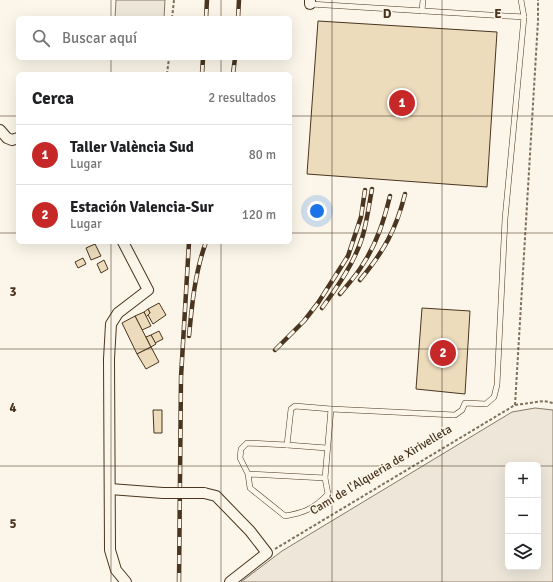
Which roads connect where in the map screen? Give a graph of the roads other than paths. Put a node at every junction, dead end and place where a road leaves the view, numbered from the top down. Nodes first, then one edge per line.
1 (423, 0) edge
2 (521, 0) edge
3 (310, 2) edge
4 (422, 11) junction
5 (524, 17) junction
6 (0, 130) edge
7 (16, 139) edge
8 (124, 244) edge
9 (331, 410) junction
10 (287, 445) junction
11 (327, 448) junction
12 (248, 474) junction
13 (325, 478) junction
14 (110, 489) junction
15 (126, 582) edge
16 (230, 582) edge

1 - 4 lane
2 - 5 lane
3 - 4 lane
4 - 5 lane
5 - 9 lane
6 - 7 street
8 - 14 street
9 - 10 lane
9 - 11 lane
10 - 11 lane
10 - 12 lane
11 - 13 lane
12 - 13 lane
12 - 13 lane
14 - 15 street
14 - 16 street, bridge

